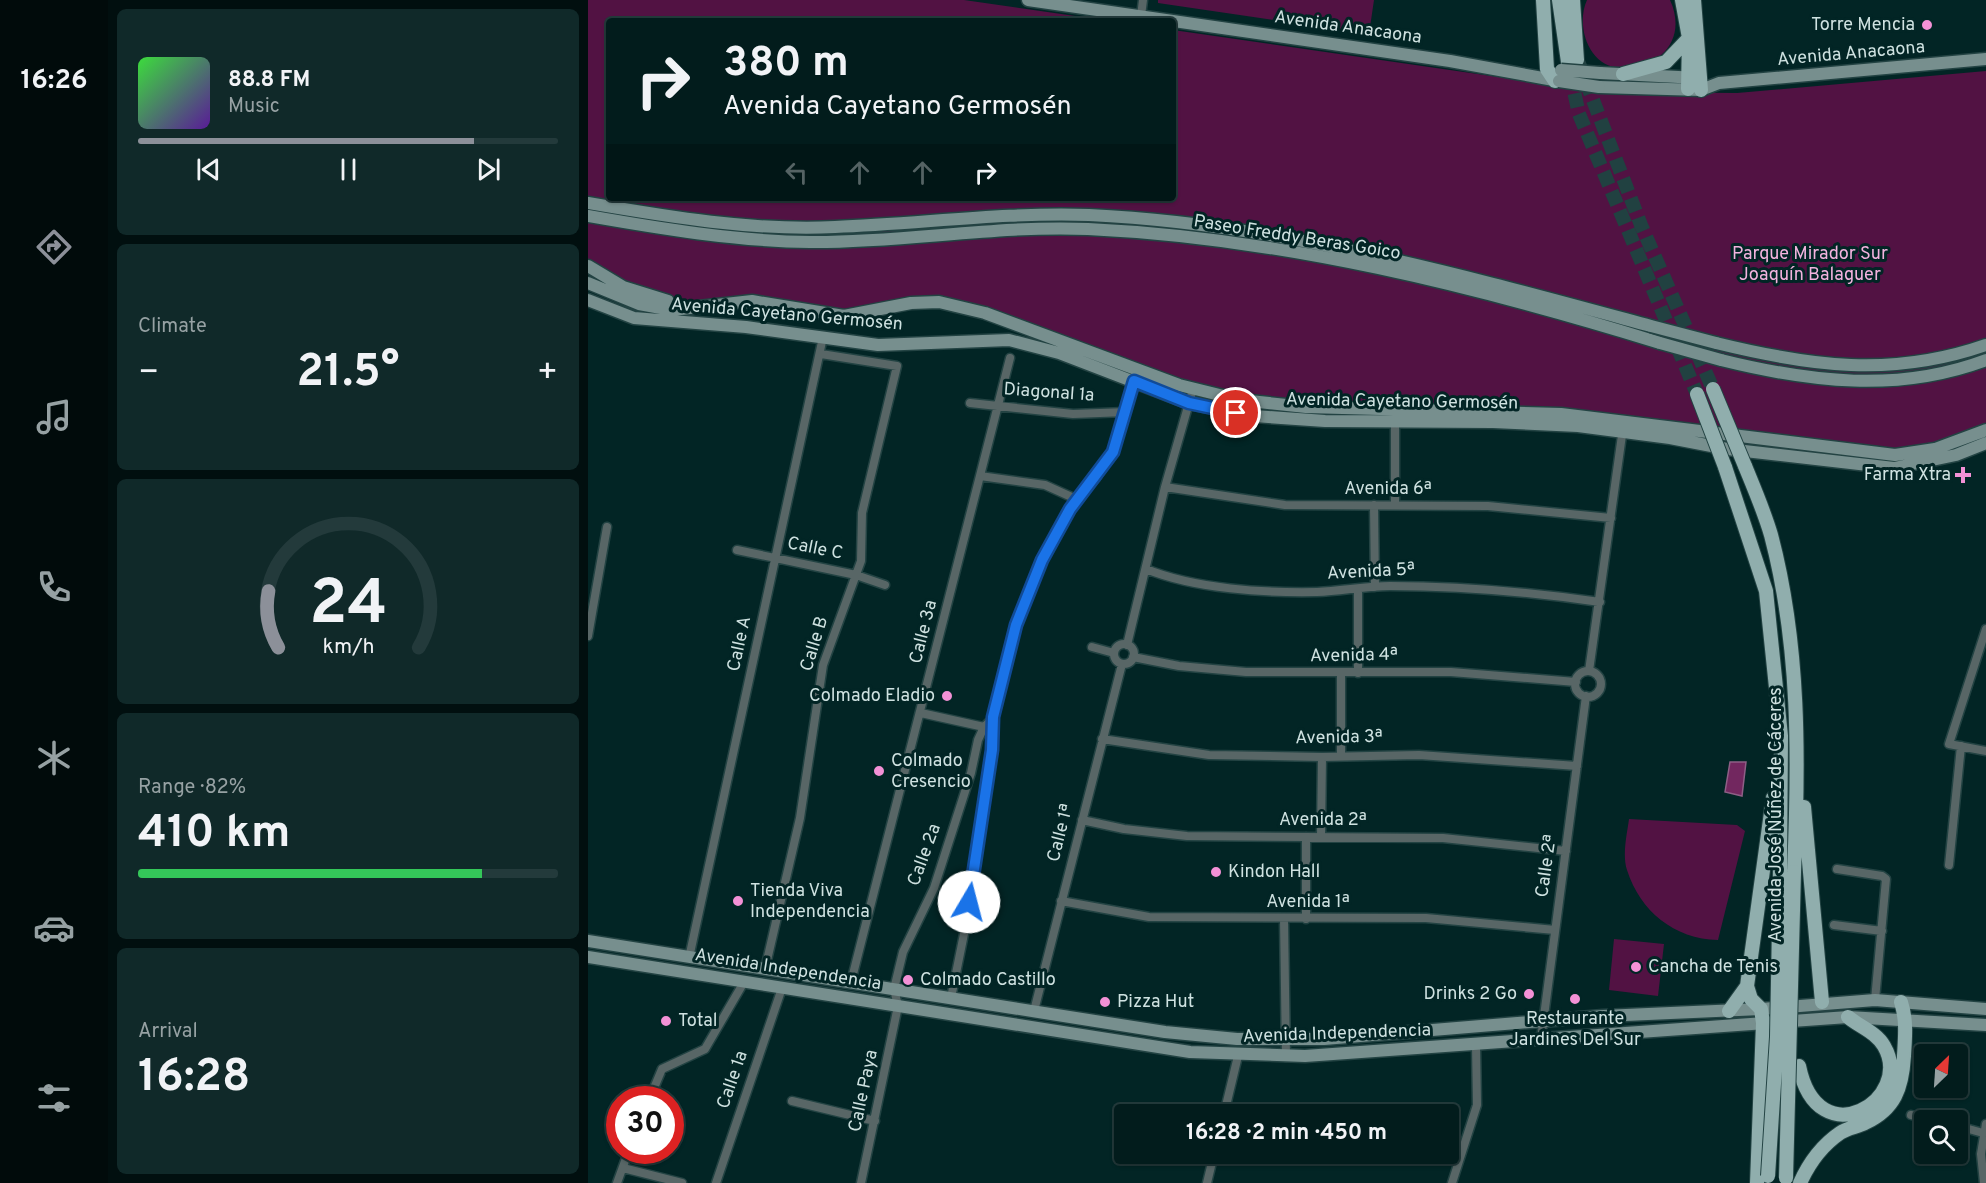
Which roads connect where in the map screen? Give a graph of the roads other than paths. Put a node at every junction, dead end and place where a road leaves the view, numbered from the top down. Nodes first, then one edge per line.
1 (1028, 0) edge
2 (1143, 0) edge
3 (1543, 0) edge
4 (1559, 0) edge
5 (1573, 0) edge
6 (1581, 0) edge
7 (1682, 0) edge
8 (1694, 0) edge
9 (1141, 16) junction
10 (1155, 18) edge
11 (1176, 21) edge
12 (1574, 23) junction
13 (1689, 38) junction
14 (1986, 59) edge
15 (1561, 71) junction
16 (1623, 74) junction
17 (1695, 84) junction
18 (588, 202) edge
19 (588, 216) edge
20 (588, 266) edge
21 (588, 283) edge
22 (588, 300) edge
23 (711, 307) junction
24 (824, 338) junction
25 (1986, 345) edge
26 (821, 354) junction
27 (1010, 358) dead end
28 (1986, 360) edge
29 (1134, 381) junction
30 (1193, 389) junction
31 (1713, 389) tunnel mouth
32 (1697, 394) tunnel mouth
33 (970, 403) dead end
34 (1189, 403) junction
35 (998, 406) junction
36 (1126, 412) junction
37 (1395, 415) junction
38 (1623, 426) junction
39 (1986, 430) edge
40 (1986, 443) edge
41 (980, 476) junction
42 (1166, 487) junction
43 (1076, 499) junction
44 (1374, 505) junction
45 (1395, 505) junction
46 (1611, 518) junction
47 (607, 527) dead end
48 (737, 550) dead end
49 (775, 558) junction
50 (1146, 569) junction
51 (856, 575) junction
52 (885, 585) dead end
53 (1375, 586) junction
54 (1358, 589) junction
55 (1600, 602) junction
56 (1986, 629) edge
57 (588, 636) edge
58 (1127, 645) junction
59 (1092, 647) dead end
60 (1114, 653) junction
61 (1133, 657) junction
62 (1122, 664) junction
63 (1589, 671) junction
64 (1358, 672) junction
65 (1341, 673) junction
66 (1576, 682) junction
67 (1586, 696) junction
68 (921, 713) junction
69 (993, 717) junction
70 (984, 727) junction
71 (1781, 736) junction
72 (1102, 739) junction
73 (1798, 742) junction
74 (1961, 746) junction
75 (1986, 751) edge
76 (1341, 756) junction
77 (1322, 757) junction
78 (1577, 766) junction
79 (1082, 820) junction
80 (1321, 836) junction
81 (1306, 837) junction
82 (1566, 851) junction
83 (1949, 865) dead end
84 (1837, 869) dead end
85 (1787, 872) junction
86 (1061, 901) junction
87 (1284, 919) junction
88 (1306, 919) junction
89 (1834, 926) dead end
90 (1555, 930) junction
91 (1882, 931) junction
92 (1794, 939) junction
93 (588, 941) edge
94 (625, 947) junction
95 (588, 957) edge
96 (689, 958) junction
97 (711, 961) junction
98 (622, 962) junction
99 (765, 969) junction
100 (708, 976) junction
101 (744, 982) junction
102 (851, 982) junction
103 (1747, 986) junction
104 (782, 988) junction
105 (894, 989) junction
106 (951, 998) junction
107 (1875, 1000) junction
108 (1822, 1002) junction
109 (1901, 1002) junction
110 (898, 1006) junction
111 (1986, 1009) edge
112 (1034, 1011) junction
113 (1729, 1011) junction
114 (1647, 1014) junction
115 (1762, 1016) junction
116 (1848, 1017) junction
117 (1906, 1019) junction
118 (1543, 1022) junction
119 (1986, 1025) edge
120 (1647, 1030) junction
121 (1285, 1039) junction
122 (1541, 1039) junction
123 (1476, 1046) junction
124 (1238, 1056) junction
125 (1286, 1057) junction
126 (655, 1086) edge
127 (792, 1101) dead end
128 (1226, 1104) edge
129 (1911, 1115) dead end
130 (1914, 1116) edge
131 (874, 1121) junction
132 (1968, 1127) edge
133 (1985, 1128) edge
134 (624, 1164) edge
135 (1212, 1164) edge
136 (623, 1168) junction
137 (1785, 1180) edge
138 (1764, 1181) edge
139 (617, 1183) edge
140 (682, 1183) edge
141 (716, 1183) edge
142 (861, 1183) edge
143 (1207, 1183) edge
144 (1452, 1183) edge
145 (1800, 1183) edge
146 (1984, 1183) edge

1 - 9 street, Avenida Anacaona
2 - 9 street
3 - 15 main road
4 - 15 main road
5 - 12 main road
6 - 12 main road
7 - 13 main road
8 - 17 main road
9 - 10 street, Avenida Anacaona
11 - 15 street, Avenida Anacaona
12 - 15 main road
13 - 16 main road
13 - 17 main road
14 - 17 street, Avenida Anacaona
15 - 16 street, Avenida Anacaona, bridge
15 - 17 street, Avenida Anacaona, bridge
16 - 17 street, Avenida Anacaona
18 - 25 street, Paseo Freddy Beras Goico, bridge
19 - 28 street, Paseo Freddy Beras Goico, bridge
20 - 23 street, Avenida Cayetano Germosén
21 - 23 street, Avenida Cayetano Germosén
22 - 24 street, Avenida Cayetano Germosén
23 - 30 street, Avenida Cayetano Germosén
24 - 26 street, Calle A
24 - 29 street, Avenida Cayetano Germosén
26 - 49 street, Calle A
26 - 51 street, Calle B
27 - 35 street, Calle 3a
29 - 34 street, Avenida Cayetano Germosén
29 - 36 street
30 - 34 street
30 - 37 street, Avenida Cayetano Germosén
31 - 73 main road, Avenida José Núñez de Cáceres, bridge
32 - 71 main road, Avenida José Núñez de Cáceres, bridge
33 - 35 street, Diagonal 1a
34 - 37 street, Avenida Cayetano Germosén
34 - 42 street
35 - 36 street, Diagonal 1a
35 - 41 street, Calle 3a
36 - 43 street
37 - 38 street, Avenida Cayetano Germosén
37 - 45 street
38 - 39 street, Avenida Cayetano Germosén
38 - 40 street, Avenida Cayetano Germosén
38 - 46 street
41 - 43 street
41 - 68 street, Calle 3a
42 - 44 street, Avenida 6ª
42 - 50 street
43 - 69 street
44 - 45 street, Avenida 6ª
44 - 53 street
45 - 46 street, Avenida 6ª
46 - 55 street
47 - 57 street
48 - 49 street, Calle C
49 - 51 street, Calle C
49 - 96 street, Calle A
50 - 54 street, Avenida 5ª
50 - 58 street
51 - 52 street, Calle C
51 - 99 street, Calle B
53 - 54 street, Avenida 5ª
53 - 55 street, Avenida 5ª
54 - 64 street
55 - 63 street
56 - 74 street
58 - 60 street
58 - 61 street
59 - 60 street
60 - 62 street
61 - 62 street
61 - 65 street, Avenida 4ª
62 - 72 street, Calle 1ª
63 - 66 street
63 - 67 street
64 - 65 street, Avenida 4ª
64 - 66 street, Avenida 4ª
65 - 76 street
66 - 67 street
67 - 78 street, Calle 2ª
68 - 70 street
68 - 102 street, Calle 3a
69 - 70 street, Calle 2a
69 - 106 street
70 - 105 street, Calle 2a
71 - 85 main road, Avenida José Núñez de Cáceres
71 - 103 main road
72 - 77 street, Avenida 3ª
72 - 79 street, Calle 1ª
73 - 85 main road, Avenida José Núñez de Cáceres
73 - 108 main road
74 - 75 street
74 - 83 street
76 - 77 street, Avenida 3ª
76 - 78 street, Avenida 3ª
77 - 80 street
78 - 82 street, Calle 2ª
79 - 81 street, Avenida 2ª
79 - 86 street, Calle 1ª
80 - 81 street, Avenida 2ª
80 - 82 street, Avenida 2ª
81 - 88 street
82 - 90 street, Calle 2ª
84 - 91 street
85 - 92 main road, Avenida José Núñez de Cáceres, bridge
85 - 138 main road, Avenida José Núñez de Cáceres, bridge
86 - 87 street, Avenida 1ª
86 - 112 street, Calle 1ª
87 - 88 street, Avenida 1ª
87 - 121 street
88 - 90 street, Avenida 1ª
89 - 91 street
90 - 118 street, Calle 2ª
91 - 107 street
92 - 116 main road, bridge
92 - 137 main road, Avenida José Núñez de Cáceres, bridge
93 - 94 street, Avenida Independencia
94 - 96 street, Avenida Independencia
94 - 98 street
95 - 98 street, Avenida Independencia
96 - 97 street, Avenida Independencia
97 - 99 street, Avenida Independencia
97 - 100 street
98 - 100 street, Avenida Independencia
99 - 102 street, Avenida Independencia
100 - 101 street, Avenida Independencia
101 - 104 street, Avenida Independencia
101 - 126 street
102 - 105 street, Avenida Independencia
103 - 113 main road
103 - 115 main road
104 - 110 street, Avenida Independencia
104 - 141 street, Calle 1a
105 - 106 street, Avenida Independencia
105 - 110 street, Calle 2a
106 - 112 street, Avenida Independencia
107 - 108 street, Avenida Independencia
107 - 109 street, Avenida Independencia
108 - 115 street, Avenida Independencia
109 - 111 street, Avenida Independencia
109 - 117 main road
110 - 124 street, Avenida Independencia
110 - 131 street, Calle Paya
112 - 121 street, Avenida Independencia
113 - 114 street, Avenida Independencia
113 - 115 street, Avenida Independencia
114 - 118 street, Avenida Independencia
114 - 120 street
115 - 116 street, Avenida Independencia
115 - 120 street, Avenida Independencia
115 - 138 main road
116 - 117 street, Avenida Independencia
117 - 119 street, Avenida Independencia
117 - 145 main road
118 - 121 street, Avenida Independencia
118 - 122 street, Calle 2ª
120 - 122 street, Avenida Independencia
121 - 125 street
122 - 123 street, Avenida Independencia
123 - 125 street, Avenida Independencia
123 - 144 street
124 - 125 street, Avenida Independencia
124 - 128 street
127 - 131 street
129 - 130 street
131 - 142 street, Calle Paya
132 - 133 street
133 - 146 street
134 - 136 street
135 - 143 street
136 - 139 street
136 - 140 street

